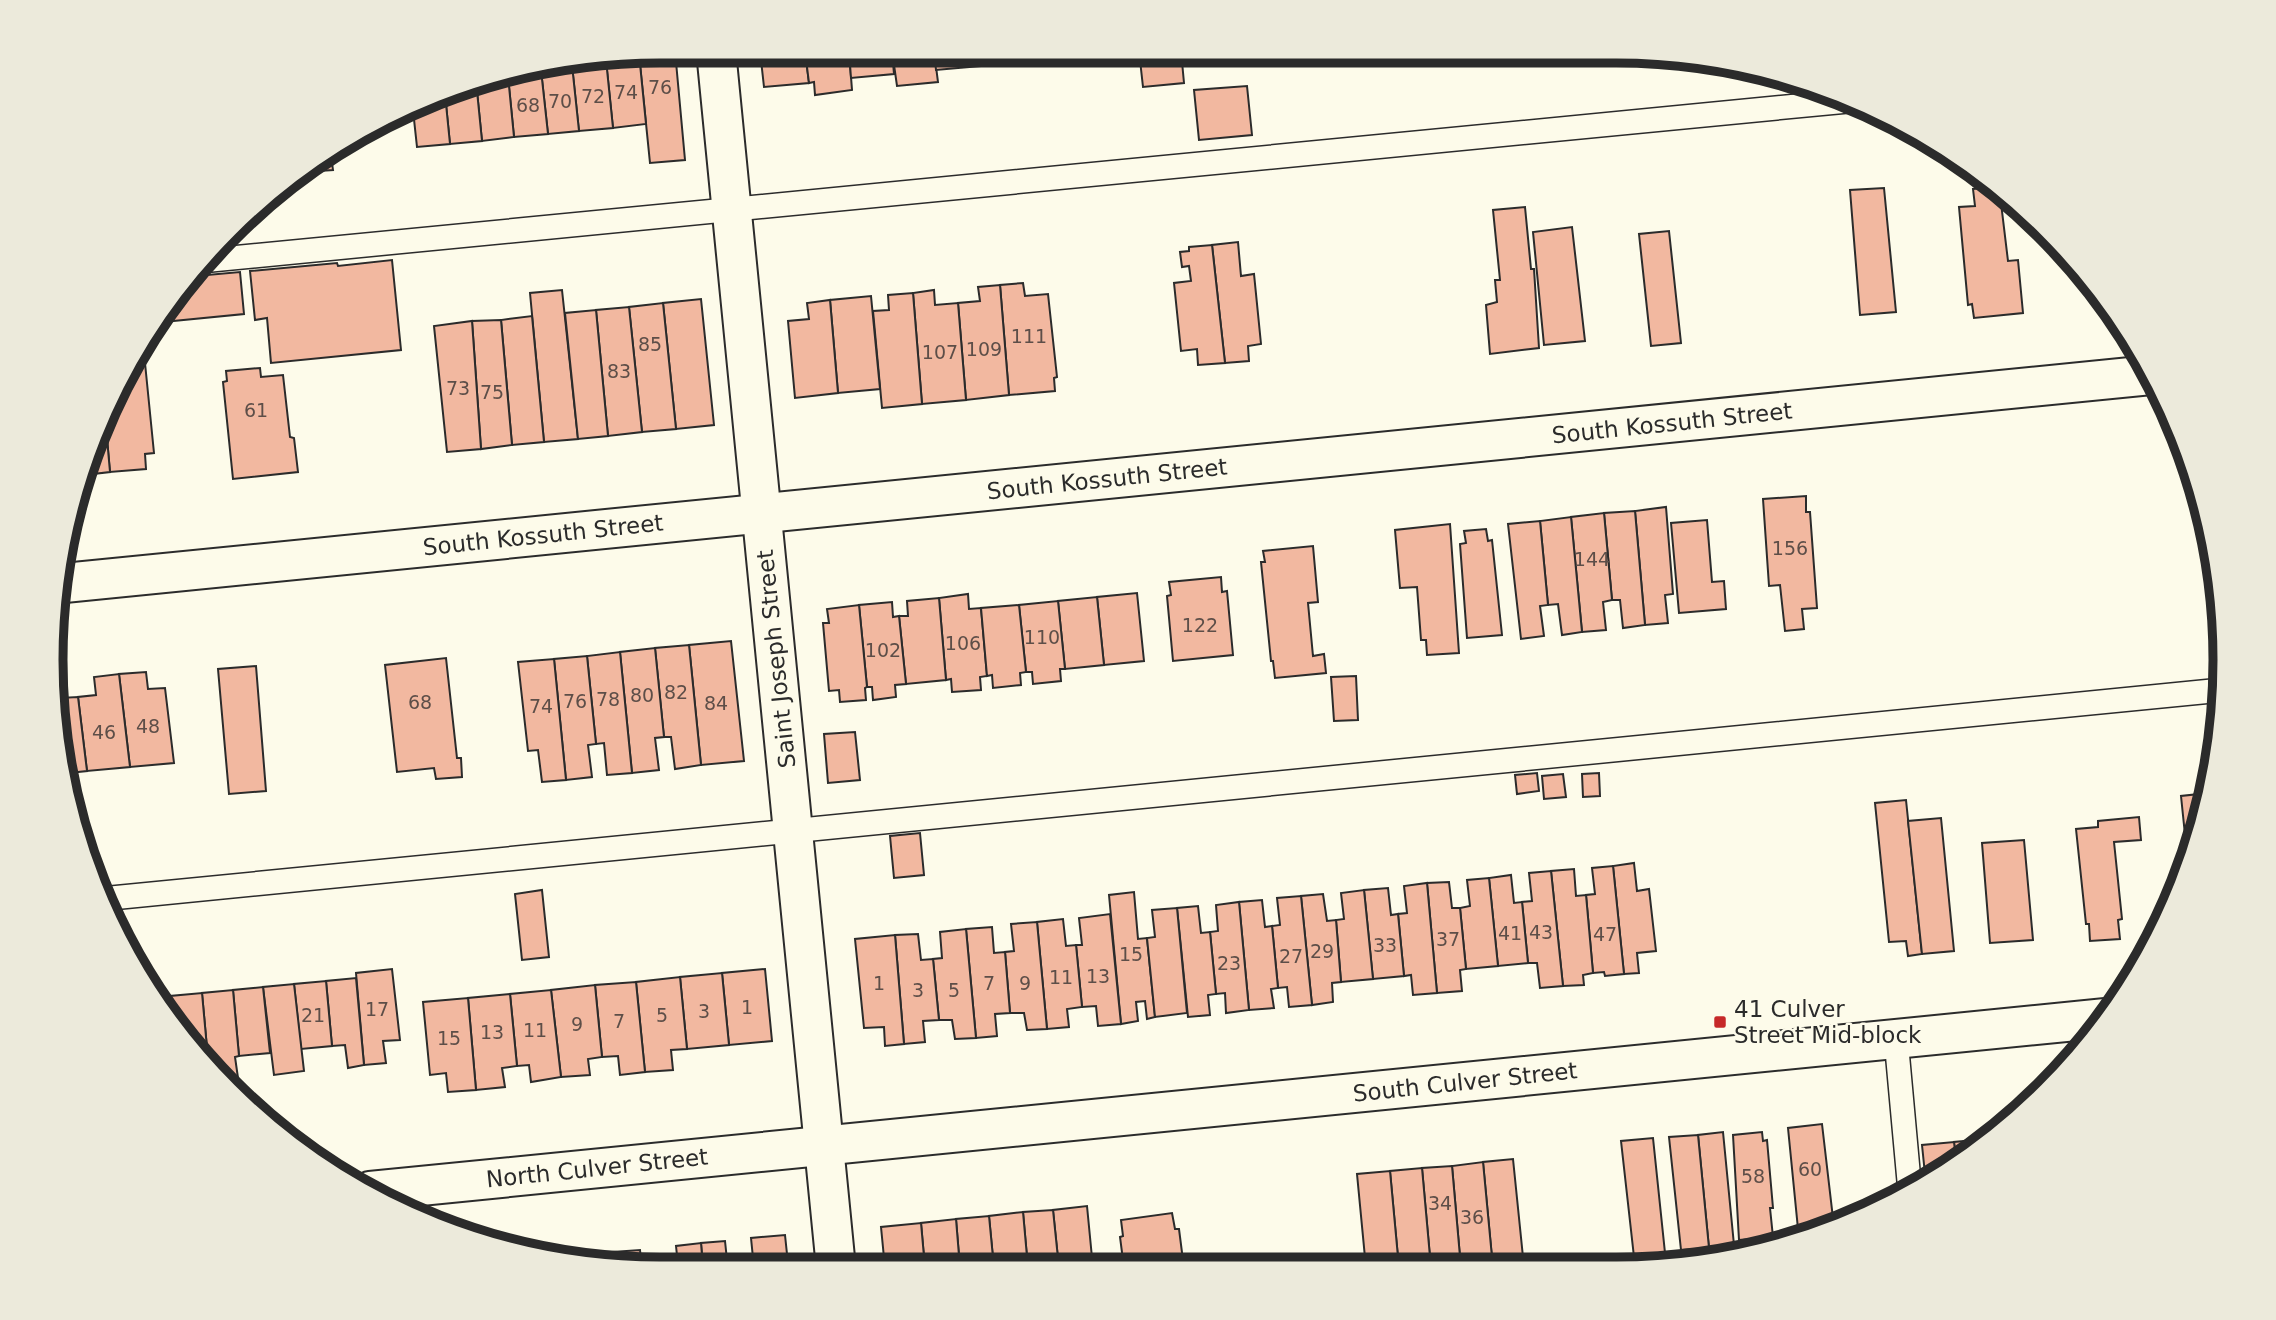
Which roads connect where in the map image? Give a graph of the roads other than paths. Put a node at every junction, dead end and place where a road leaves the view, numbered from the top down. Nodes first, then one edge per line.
1 (717, 63) edge
2 (1830, 103) edge
3 (732, 211) junction
4 (217, 259) edge
5 (2140, 376) edge
6 (761, 513) junction
7 (68, 583) edge
8 (2212, 691) edge
9 (793, 830) junction
10 (113, 898) edge
11 (2093, 1019) edge
12 (1896, 1039) junction
13 (824, 1145) junction
14 (1909, 1180) edge
15 (385, 1189) edge
16 (835, 1257) edge

1 - 3 street, Saint Joseph Street
2 - 3 lane
3 - 4 lane
3 - 6 street, Saint Joseph Street
5 - 6 street, South Kossuth Street
6 - 7 street, South Kossuth Street
6 - 9 street, Saint Joseph Street
8 - 9 lane
9 - 10 lane
9 - 13 street, Saint Joseph Street
11 - 12 street, South Culver Street
12 - 13 street, South Culver Street
12 - 14 lane
13 - 15 street, North Culver Street
13 - 16 street, Saint Joseph Street

